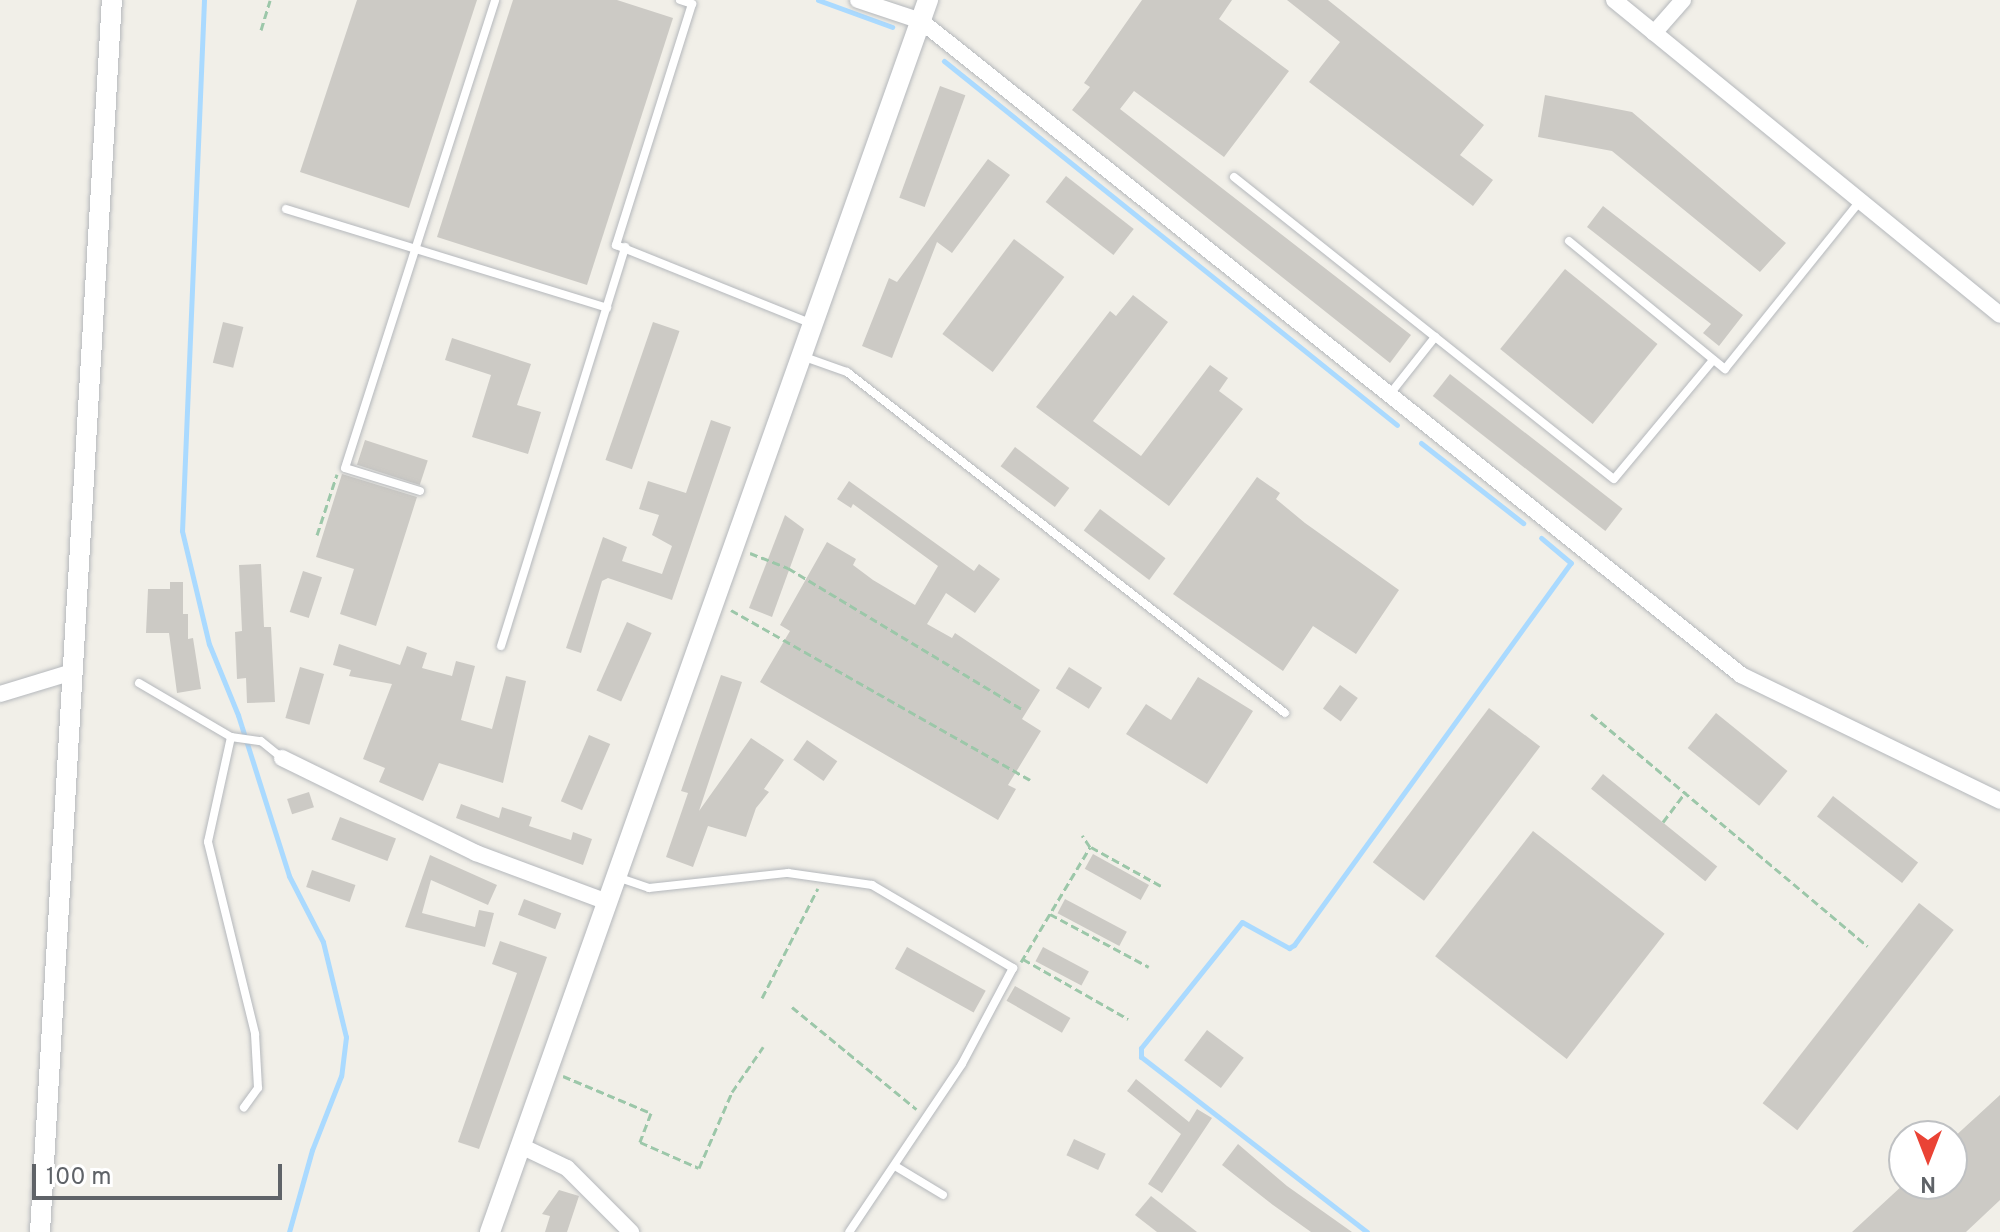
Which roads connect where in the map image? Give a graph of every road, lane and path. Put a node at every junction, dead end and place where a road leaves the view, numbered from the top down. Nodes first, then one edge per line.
1 (112, 0) edge
2 (270, 0) edge
3 (495, 0) edge
4 (680, 0) edge
5 (858, 0) edge
6 (928, 0) edge
7 (1614, 0) edge
8 (1683, 0) edge
9 (921, 21) junction
10 (261, 30) dead end
11 (1654, 33) junction
12 (1234, 177) dead end
13 (1860, 201) junction
14 (286, 209) dead end
15 (1569, 241) dead end
16 (412, 247) junction
17 (625, 247) junction
18 (607, 308) junction
19 (2000, 315) edge
20 (811, 323) junction
21 (1435, 337) junction
22 (801, 355) junction
23 (1713, 360) junction
24 (1390, 394) junction
25 (345, 468) junction
26 (420, 491) dead end
27 (317, 535) dead end
28 (733, 547) junction
29 (713, 602) junction
30 (501, 646) dead end
31 (69, 673) junction
32 (139, 683) dead end
33 (0, 694) edge
34 (1023, 710) dead end
35 (1285, 713) dead end
36 (1591, 714) dead end
37 (231, 737) junction
38 (282, 758) joint
39 (1030, 780) dead end
40 (1686, 792) junction
41 (2000, 801) edge
42 (1663, 822) dead end
43 (1082, 835) dead end
44 (1090, 847) junction
45 (616, 877) junction
46 (824, 877) junction
47 (1161, 886) dead end
48 (607, 902) junction
49 (1050, 914) junction
50 (1867, 946) dead end
51 (1023, 959) junction
52 (1149, 967) dead end
53 (1013, 968) junction
54 (762, 998) dead end
55 (792, 1007) dead end
56 (1128, 1019) dead end
57 (763, 1047) dead end
58 (547, 1070) junction
59 (244, 1107) dead end
60 (926, 1117) junction
61 (521, 1146) junction
62 (895, 1166) junction
63 (943, 1195) dead end
64 (40, 1232) edge
65 (490, 1232) edge
66 (631, 1232) edge
67 (849, 1232) edge

1 - 31 street
2 - 10 path
3 - 16 lane
4 - 17 lane
5 - 9 street
6 - 9 street
7 - 11 street
8 - 11 street
9 - 20 street
9 - 24 street
11 - 13 street
12 - 21 lane
13 - 19 street
13 - 23 lane
14 - 16 lane
15 - 23 lane
16 - 18 lane
16 - 25 lane
17 - 18 lane
17 - 20 lane
18 - 30 lane
20 - 22 street
21 - 23 lane
21 - 24 lane
22 - 28 street
22 - 35 lane
24 - 41 street
25 - 26 lane
25 - 27 path
28 - 29 street
28 - 34 path
29 - 39 path
29 - 45 street
31 - 33 street
31 - 64 street
32 - 37 lane
36 - 40 path
37 - 38 lane
37 - 59 lane
38 - 48 street
40 - 42 path
40 - 50 path
43 - 44 path
44 - 47 path
44 - 49 path
45 - 46 lane
45 - 48 street
46 - 53 lane
46 - 54 path
48 - 58 street
49 - 51 path
49 - 52 path
51 - 53 path
51 - 56 path
53 - 60 lane
55 - 60 path
57 - 58 path
58 - 61 street
60 - 62 lane
61 - 65 street
61 - 66 street
62 - 63 lane
62 - 67 lane

